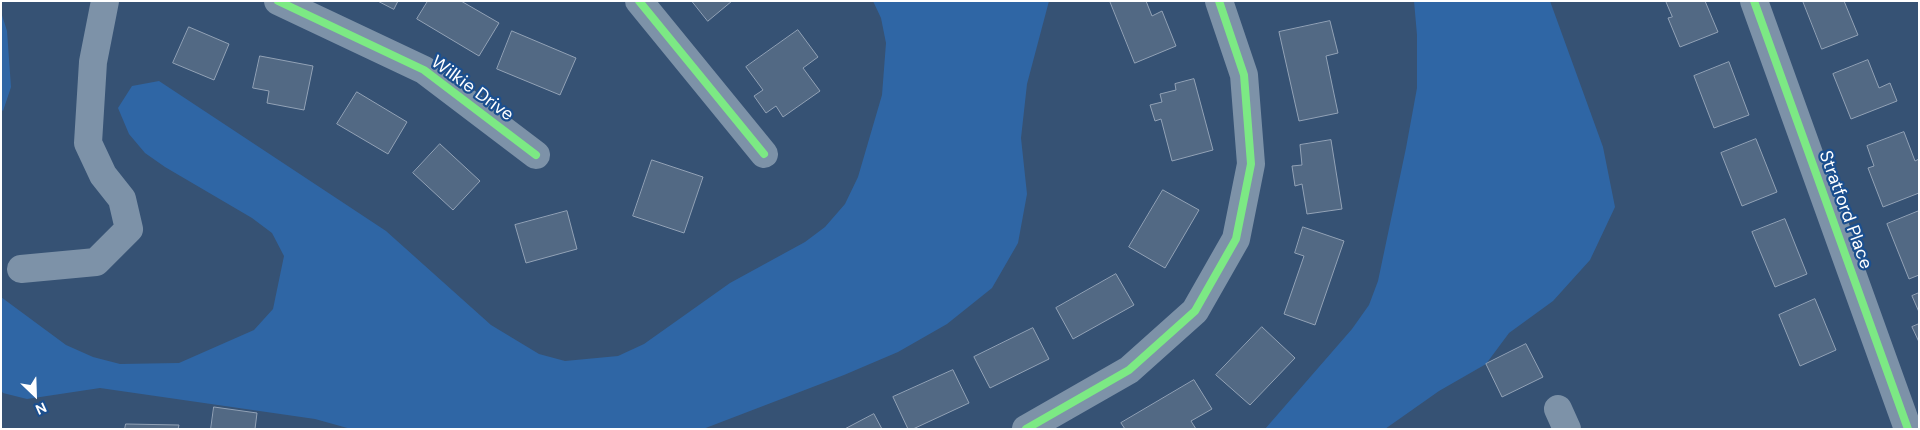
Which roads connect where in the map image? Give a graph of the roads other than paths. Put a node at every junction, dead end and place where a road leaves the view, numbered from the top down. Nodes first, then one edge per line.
1 (105, 1) edge
2 (278, 1) edge
3 (639, 1) edge
4 (1219, 1) edge
5 (1754, 1) edge
6 (764, 154) dead end
7 (536, 155) dead end
8 (21, 269) dead end
9 (1026, 429) edge
10 (1908, 429) edge

1 - 8 street
2 - 7 street, Wilkie Drive
3 - 6 street
4 - 9 street
5 - 10 street, Stratford Place

